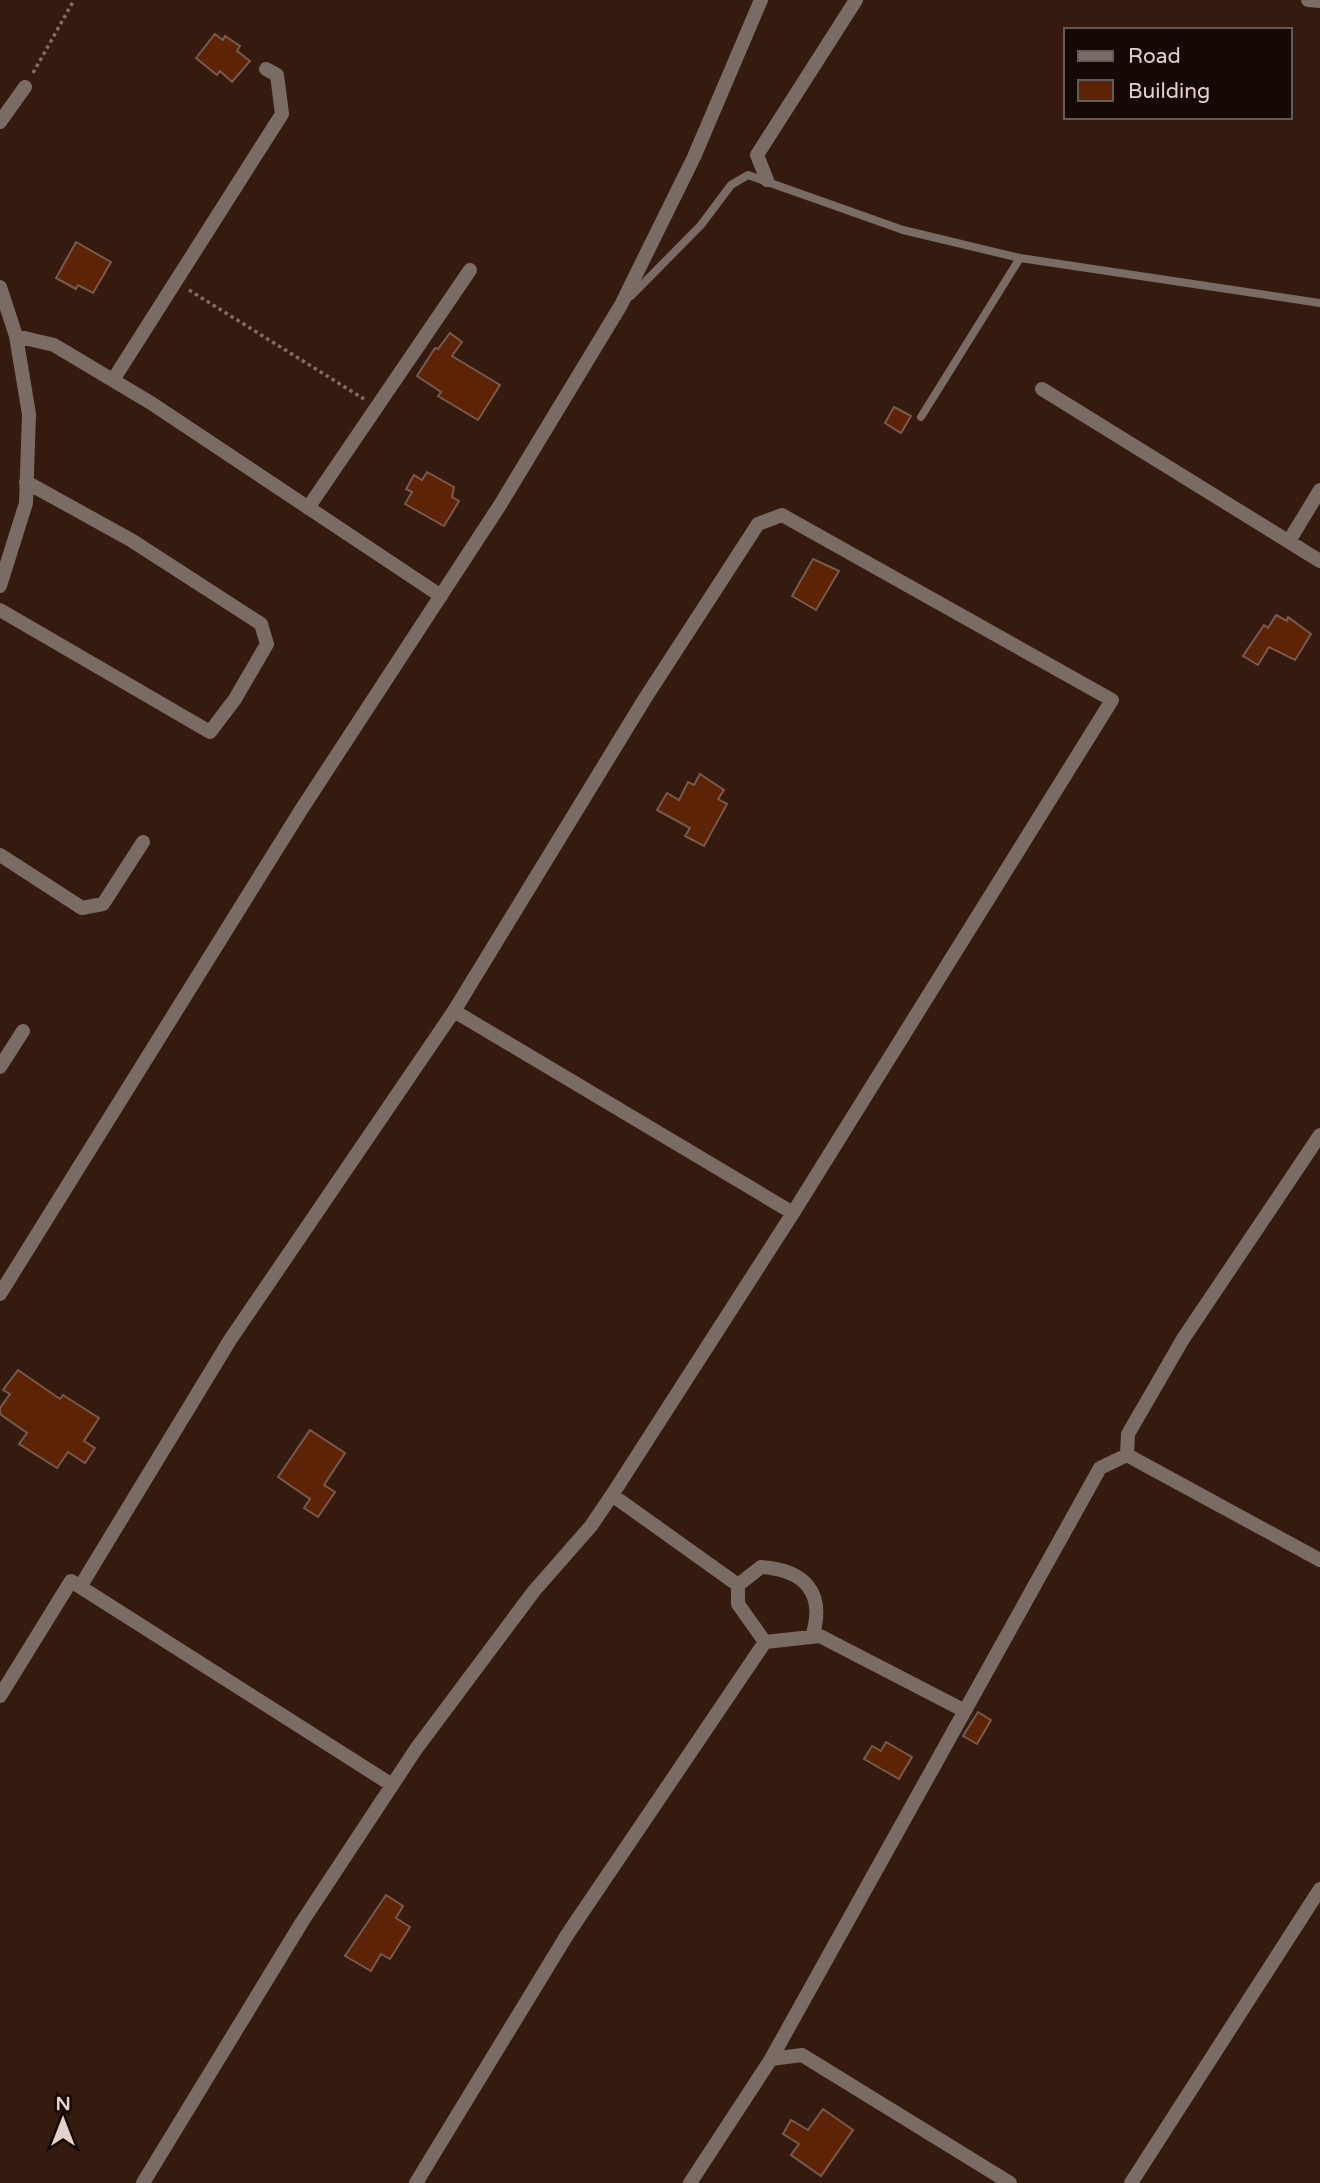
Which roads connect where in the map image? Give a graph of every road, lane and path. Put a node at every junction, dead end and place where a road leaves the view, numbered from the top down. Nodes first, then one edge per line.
1 (74, 0) edge
2 (761, 0) edge
3 (856, 0) edge
4 (1308, 0) edge
5 (1320, 1) edge
6 (267, 69) dead end
7 (25, 87) joint
8 (0, 122) edge
9 (767, 180) junction
10 (1020, 258) junction
11 (470, 270) dead end
12 (176, 282) junction
13 (0, 287) edge
14 (1320, 303) edge
15 (621, 305) junction
16 (16, 336) junction
17 (113, 380) junction
18 (1042, 388) dead end
19 (377, 407) junction
20 (921, 417) dead end
21 (26, 482) junction
22 (1320, 490) edge
23 (308, 508) junction
24 (1289, 541) junction
25 (1320, 561) edge
26 (0, 586) edge
27 (441, 596) junction
28 (0, 610) edge
29 (143, 842) dead end
30 (0, 855) edge
31 (454, 1011) junction
32 (23, 1031) dead end
33 (0, 1067) edge
34 (1320, 1135) edge
35 (793, 1213) junction
36 (0, 1294) edge
37 (1127, 1455) junction
38 (612, 1495) junction
39 (1320, 1560) edge
40 (738, 1585) junction
41 (80, 1587) junction
42 (812, 1637) junction
43 (765, 1642) junction
44 (0, 1696) edge
45 (965, 1711) junction
46 (392, 1785) junction
47 (1320, 1889) edge
48 (771, 2059) junction
49 (143, 2183) edge
50 (416, 2183) edge
51 (690, 2183) edge
52 (1010, 2183) edge
53 (1131, 2183) edge

1 - 7 path
2 - 15 street
3 - 9 street
4 - 5 street
6 - 12 street
7 - 8 street
9 - 10 lane
9 - 15 lane
10 - 14 lane
10 - 20 lane
11 - 19 street
12 - 17 street
12 - 19 path
13 - 16 street
15 - 27 street
16 - 17 street
16 - 21 street
17 - 23 street
18 - 24 street
19 - 23 street
21 - 26 street
21 - 28 street
22 - 24 street
23 - 27 street
24 - 25 street
27 - 36 street
29 - 30 street
31 - 35 street
31 - 35 street
31 - 41 street
32 - 33 street
34 - 37 street
35 - 38 street
37 - 39 street
37 - 45 street
38 - 40 street
38 - 46 street
40 - 42 street
40 - 43 street
41 - 44 street
41 - 46 street
42 - 43 street
42 - 45 street
43 - 50 street
45 - 48 street
46 - 49 street
47 - 53 street
48 - 51 street
48 - 52 street

